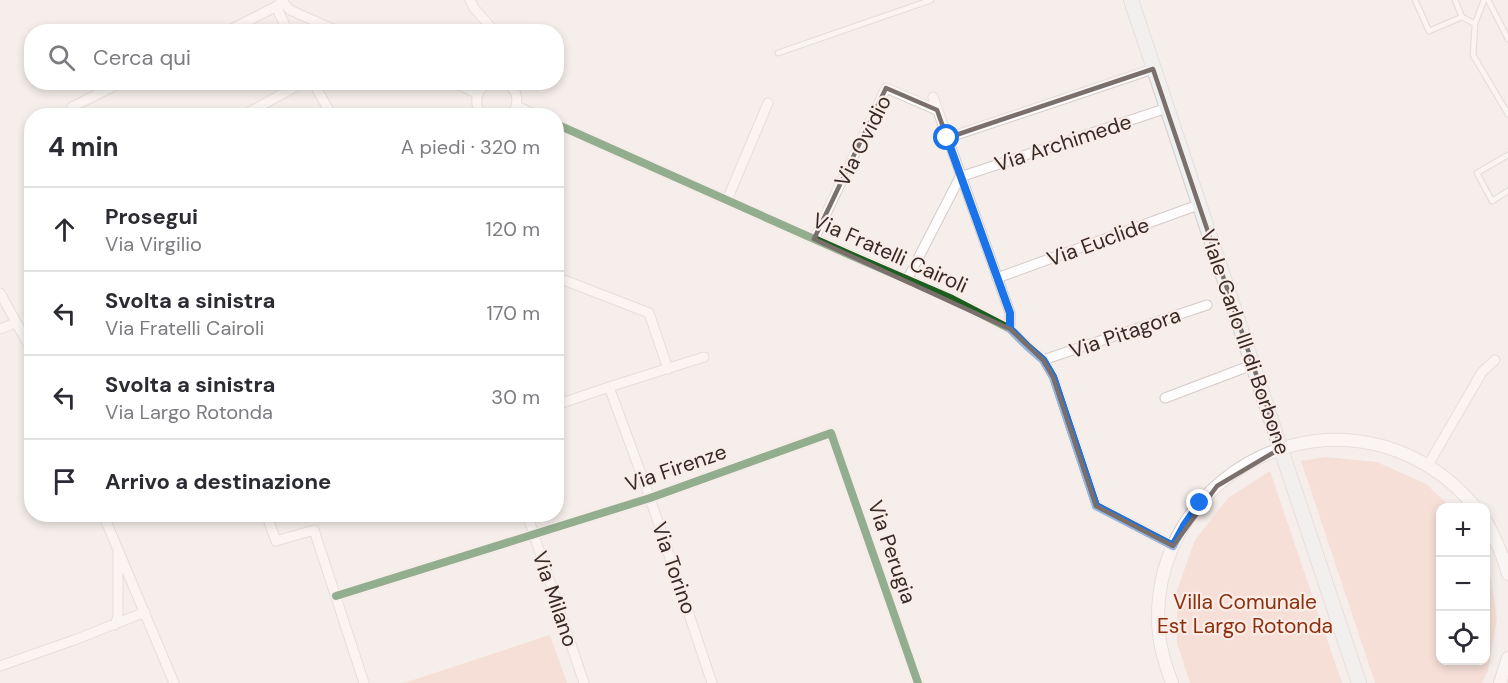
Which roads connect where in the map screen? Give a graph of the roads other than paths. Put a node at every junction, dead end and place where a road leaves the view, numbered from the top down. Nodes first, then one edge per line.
1 (470, 0) edge
2 (932, 0) edge
3 (1131, 0) edge
4 (1415, 0) edge
5 (1455, 0) edge
6 (1486, 0) edge
7 (280, 3) edge
8 (1462, 17) junction
9 (241, 24) edge
10 (286, 24) edge
11 (323, 24) edge
12 (488, 24) edge
13 (1475, 24) junction
14 (1508, 39) edge
15 (778, 53) dead end
16 (1153, 69) junction
17 (106, 90) edge
18 (289, 90) edge
19 (317, 90) edge
20 (470, 90) edge
21 (480, 90) edge
22 (513, 90) edge
23 (478, 94) junction
24 (933, 97) dead end
25 (768, 103) dead end
26 (517, 106) joint
27 (72, 107) dead end
28 (257, 108) edge
29 (328, 108) edge
30 (477, 108) edge
31 (521, 108) edge
32 (1167, 108) junction
33 (937, 110) junction
34 (1508, 114) edge
35 (564, 128) edge
36 (947, 138) junction
37 (1508, 155) edge
38 (960, 177) junction
39 (1508, 192) edge
40 (727, 200) junction
41 (1198, 205) junction
42 (814, 239) junction
43 (997, 278) junction
44 (907, 279) junction
45 (564, 280) edge
46 (0, 293) edge
47 (1207, 305) dead end
48 (15, 323) junction
49 (0, 329) edge
50 (1010, 329) junction
51 (24, 333) edge
52 (704, 357) dead end
53 (1043, 360) junction
54 (1495, 360) dead end
55 (1252, 365) junction
56 (668, 369) junction
57 (609, 387) junction
58 (1165, 398) dead end
59 (564, 402) edge
60 (831, 433) joint
61 (1281, 448) junction
62 (1428, 465) junction
63 (650, 498) junction
64 (1473, 503) edge
65 (107, 522) edge
66 (269, 522) edge
67 (529, 522) edge
68 (1490, 529) edge
69 (533, 535) junction
70 (1173, 546) junction
71 (118, 548) junction
72 (1508, 574) edge
73 (336, 596) junction
74 (145, 612) junction
75 (115, 624) junction
76 (1508, 658) edge
77 (0, 666) edge
78 (174, 683) edge
79 (364, 683) edge
80 (584, 683) edge
81 (712, 683) edge
82 (918, 683) edge
83 (1172, 683) edge
84 (1359, 683) edge
85 (1500, 683) edge

1 - 12 street
2 - 15 lane
3 - 16 main road, Viale Carlo III di Borbone
4 - 8 lane
5 - 8 lane
6 - 13 lane
6 - 14 lane
7 - 9 street
7 - 10 street
7 - 11 street
8 - 13 lane
13 - 34 lane
16 - 32 main road, Viale Carlo III di Borbone
16 - 36 street
17 - 27 street
18 - 28 street
19 - 29 street
20 - 23 street
21 - 23 street
22 - 26 street
23 - 30 street
24 - 33 street
25 - 40 street
26 - 31 street
32 - 38 street, Via Archimede
32 - 41 main road, Viale Carlo III di Borbone
33 - 36 street
33 - 42 street, Via Ovidio
35 - 40 street, Via Fratelli Cairoli
36 - 38 street
37 - 39 lane
38 - 43 street
38 - 44 street
40 - 42 street, Via Fratelli Cairoli
41 - 43 street, Via Euclide
41 - 55 main road, Viale Carlo III di Borbone
42 - 44 street, Via Fratelli Cairoli
43 - 50 street
44 - 50 street, Via Fratelli Cairoli
45 - 56 street
46 - 48 street
47 - 53 street, Via Pitagora
48 - 49 street
48 - 51 street
50 - 53 street, Via Fratelli Cairoli
52 - 56 street
53 - 70 street, Via Fratelli Cairoli
54 - 62 street
55 - 58 street
55 - 61 main road, Viale Carlo III di Borbone
56 - 57 street
57 - 59 street
57 - 63 street, Via Torino
60 - 63 street, Via Firenze
60 - 82 street, Via Perugia
61 - 62 street
61 - 70 street
61 - 84 main road, Viale Carlo III di Borbone
62 - 64 street
63 - 69 street, Via Firenze
63 - 81 street, Via Torino
65 - 71 street
66 - 73 street
67 - 69 street, Via Milano
68 - 72 street
69 - 73 street, Via Firenze
69 - 80 street, Via Milano
70 - 83 street
71 - 74 street
71 - 75 street
73 - 79 street
74 - 75 street
74 - 78 street
75 - 77 street
76 - 85 street

